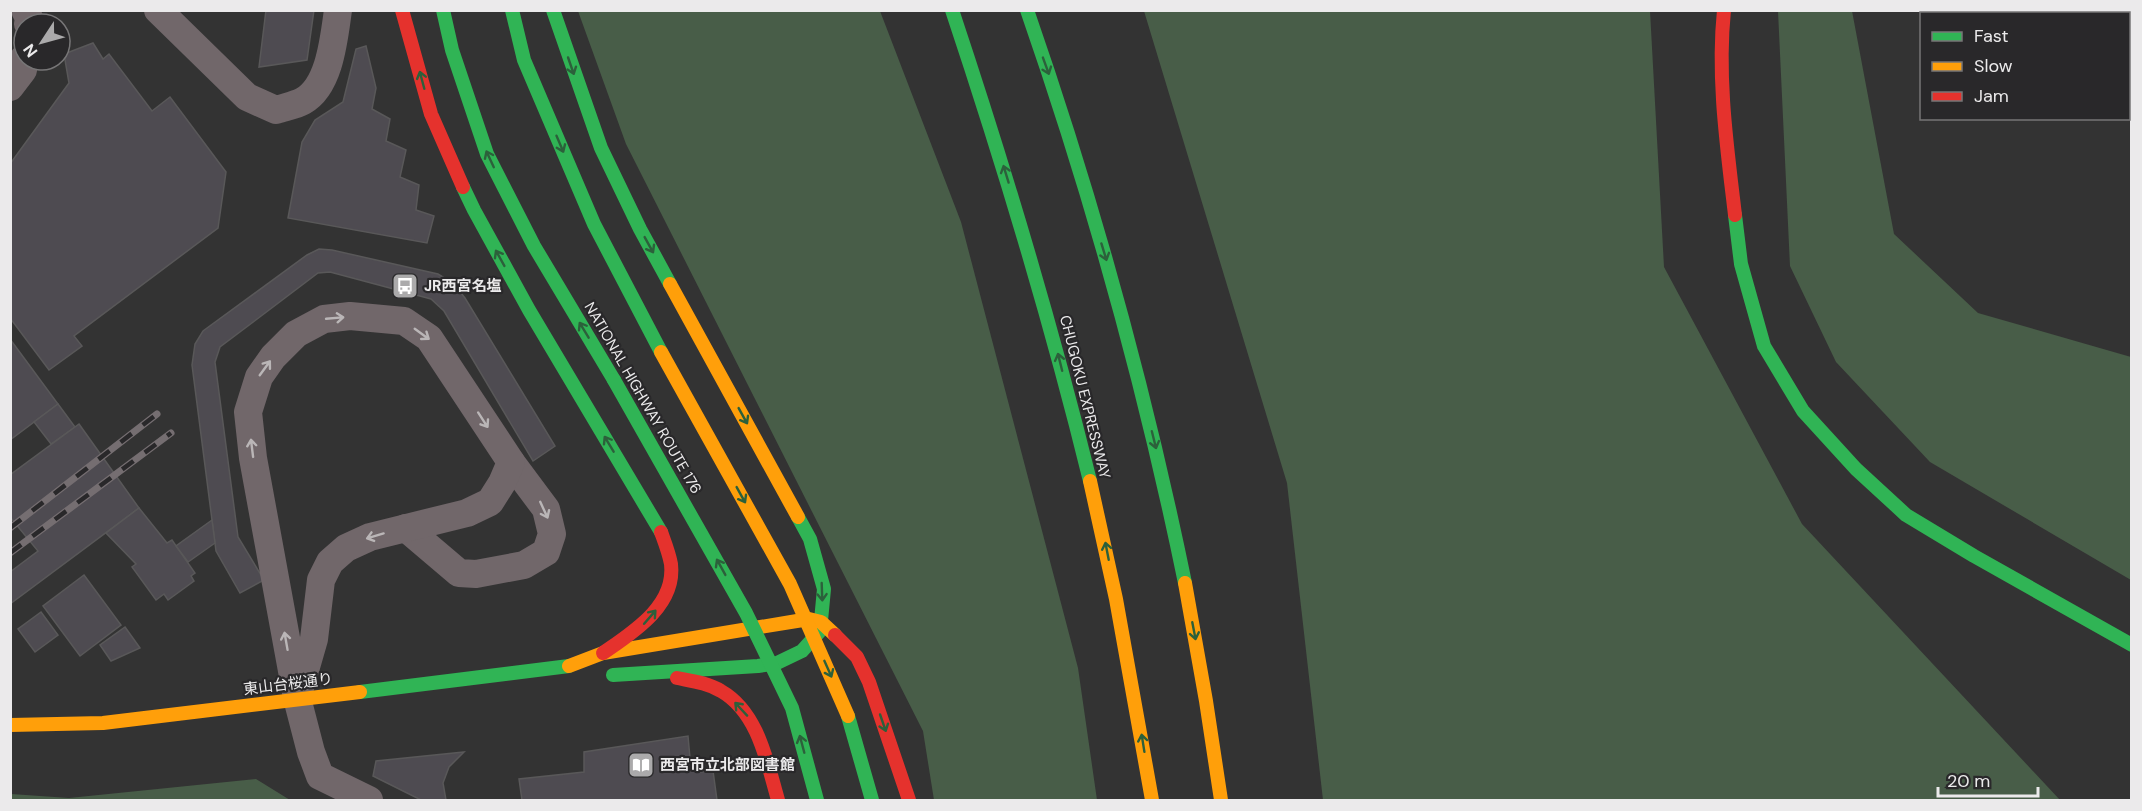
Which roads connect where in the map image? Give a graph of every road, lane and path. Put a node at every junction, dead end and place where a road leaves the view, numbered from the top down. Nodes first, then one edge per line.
1 (158, 10) edge
2 (338, 10) edge
3 (402, 10) edge
4 (443, 10) edge
5 (512, 10) edge
6 (553, 10) edge
7 (951, 10) edge
8 (1027, 10) edge
9 (1724, 10) edge
10 (21, 72) edge
11 (10, 87) edge
12 (511, 462) junction
13 (406, 528) junction
14 (822, 622) junction
15 (2132, 645) edge
16 (603, 652) junction
17 (569, 666) junction
18 (602, 673) junction
19 (297, 698) junction
20 (10, 725) edge
21 (369, 801) edge
22 (778, 801) edge
23 (817, 801) edge
24 (872, 801) edge
25 (909, 801) edge
26 (1152, 801) edge
27 (1221, 801) edge

1 - 2 street
16 -> 3 main road
23 -> 4 main road, NATIONAL HIGHWAY ROUTE 176, bridge
5 -> 24 main road, bridge
6 -> 14 main road
26 -> 7 main road, CHUGOKU EXPRESSWAY
8 -> 27 main road
9 - 15 main road
10 - 11 street
12 - 13 street
12 -> 13 street
19 -> 12 street
13 -> 19 street
14 - 16 main road
14 - 18 main road
14 -> 25 main road
16 - 17 main road
17 - 18 main road
17 - 19 main road, 東山台桜通り
22 -> 18 main road
19 - 20 main road, 東山台桜通り
19 - 21 street

